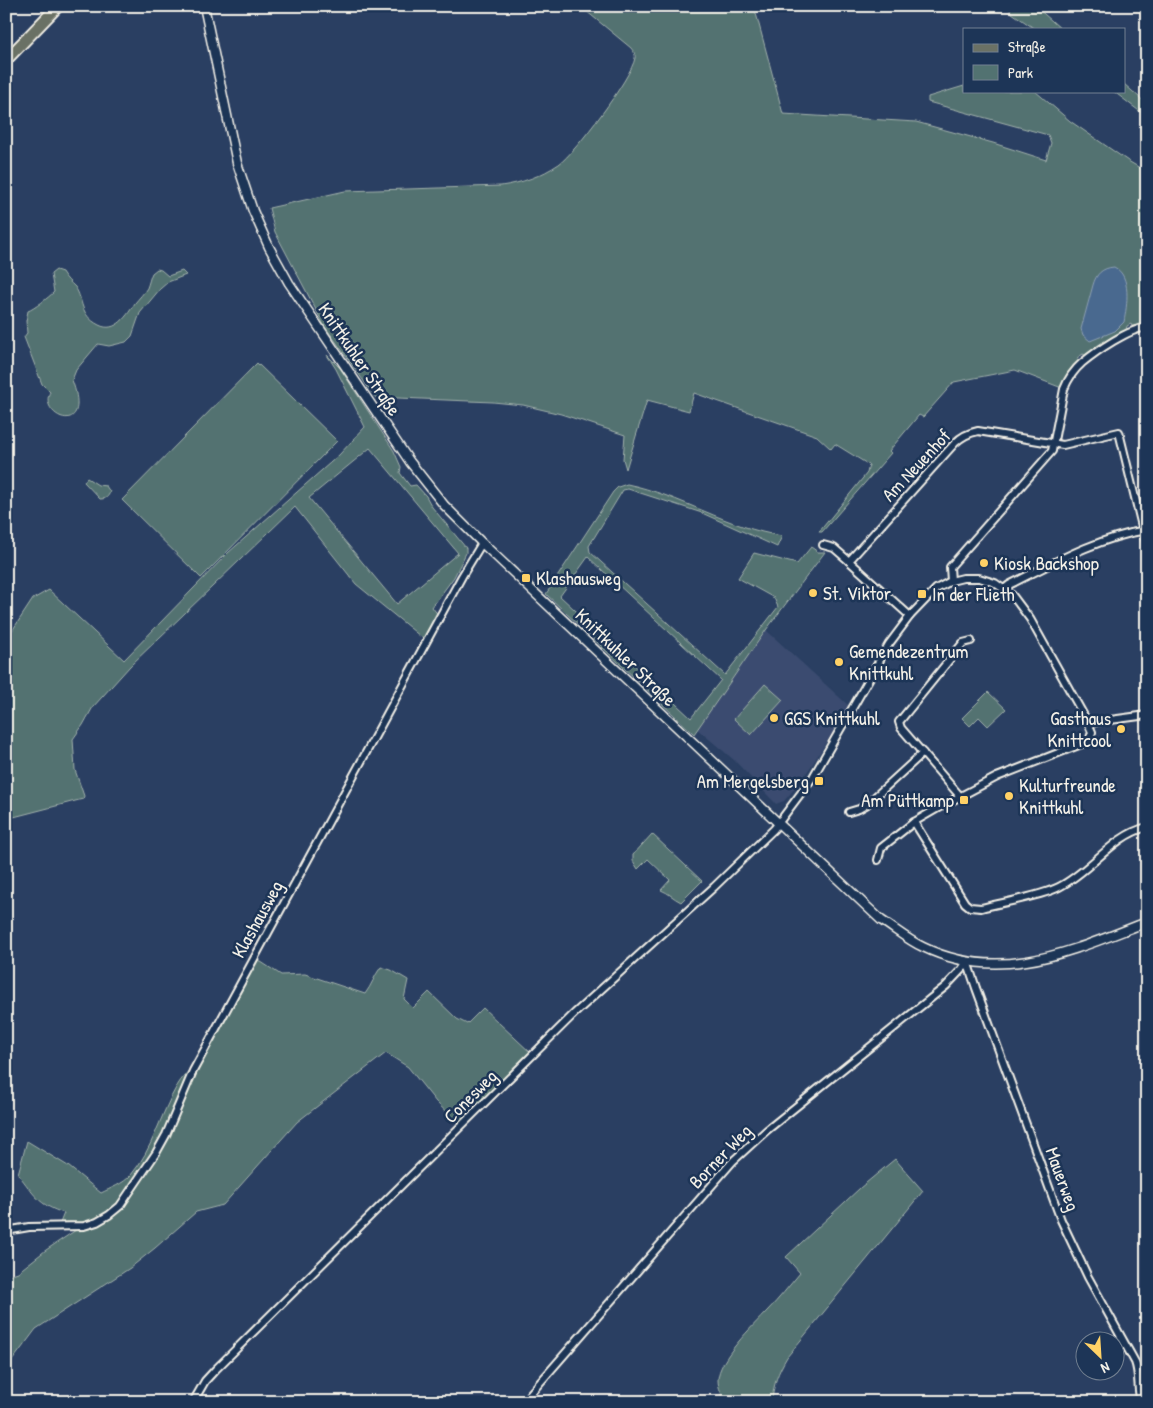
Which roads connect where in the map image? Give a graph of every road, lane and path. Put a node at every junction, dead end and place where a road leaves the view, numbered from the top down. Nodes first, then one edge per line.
1 (58, 6) edge
2 (204, 6) edge
3 (6, 60) edge
4 (1147, 328) edge
5 (1054, 444) junction
6 (1145, 530) edge
7 (482, 543) junction
8 (823, 545) dead end
9 (1147, 547) edge
10 (849, 562) junction
11 (951, 581) junction
12 (1004, 589) junction
13 (910, 616) junction
14 (971, 640) dead end
15 (1147, 714) edge
16 (1088, 723) junction
17 (923, 753) junction
18 (960, 796) junction
19 (849, 812) dead end
20 (914, 822) junction
21 (780, 823) junction
22 (1147, 827) edge
23 (878, 860) dead end
24 (1147, 922) edge
25 (967, 961) junction
26 (6, 1231) edge
27 (193, 1402) edge
28 (523, 1402) edge
29 (1141, 1402) edge

1 - 3 main road
2 - 7 street, Knittkuhler Straße
4 - 5 street
5 - 6 street, Am Neuenhof
5 - 10 street, Am Neuenhof
5 - 11 street
6 - 9 street
6 - 12 street
7 - 21 street, Knittkuhler Straße
7 - 26 street, Klashausweg
8 - 10 street
10 - 13 street
11 - 12 street
11 - 13 street
12 - 16 street
13 - 21 street
14 - 17 street
15 - 16 street
16 - 18 street
17 - 18 street
17 - 19 street
18 - 20 street
20 - 22 street
20 - 23 street
21 - 25 street, Knittkuhler Straße
21 - 27 street, Conesweg
24 - 25 street, Knittkuhler Straße
25 - 28 street, Borner Weg
25 - 29 street, Mauerweg

